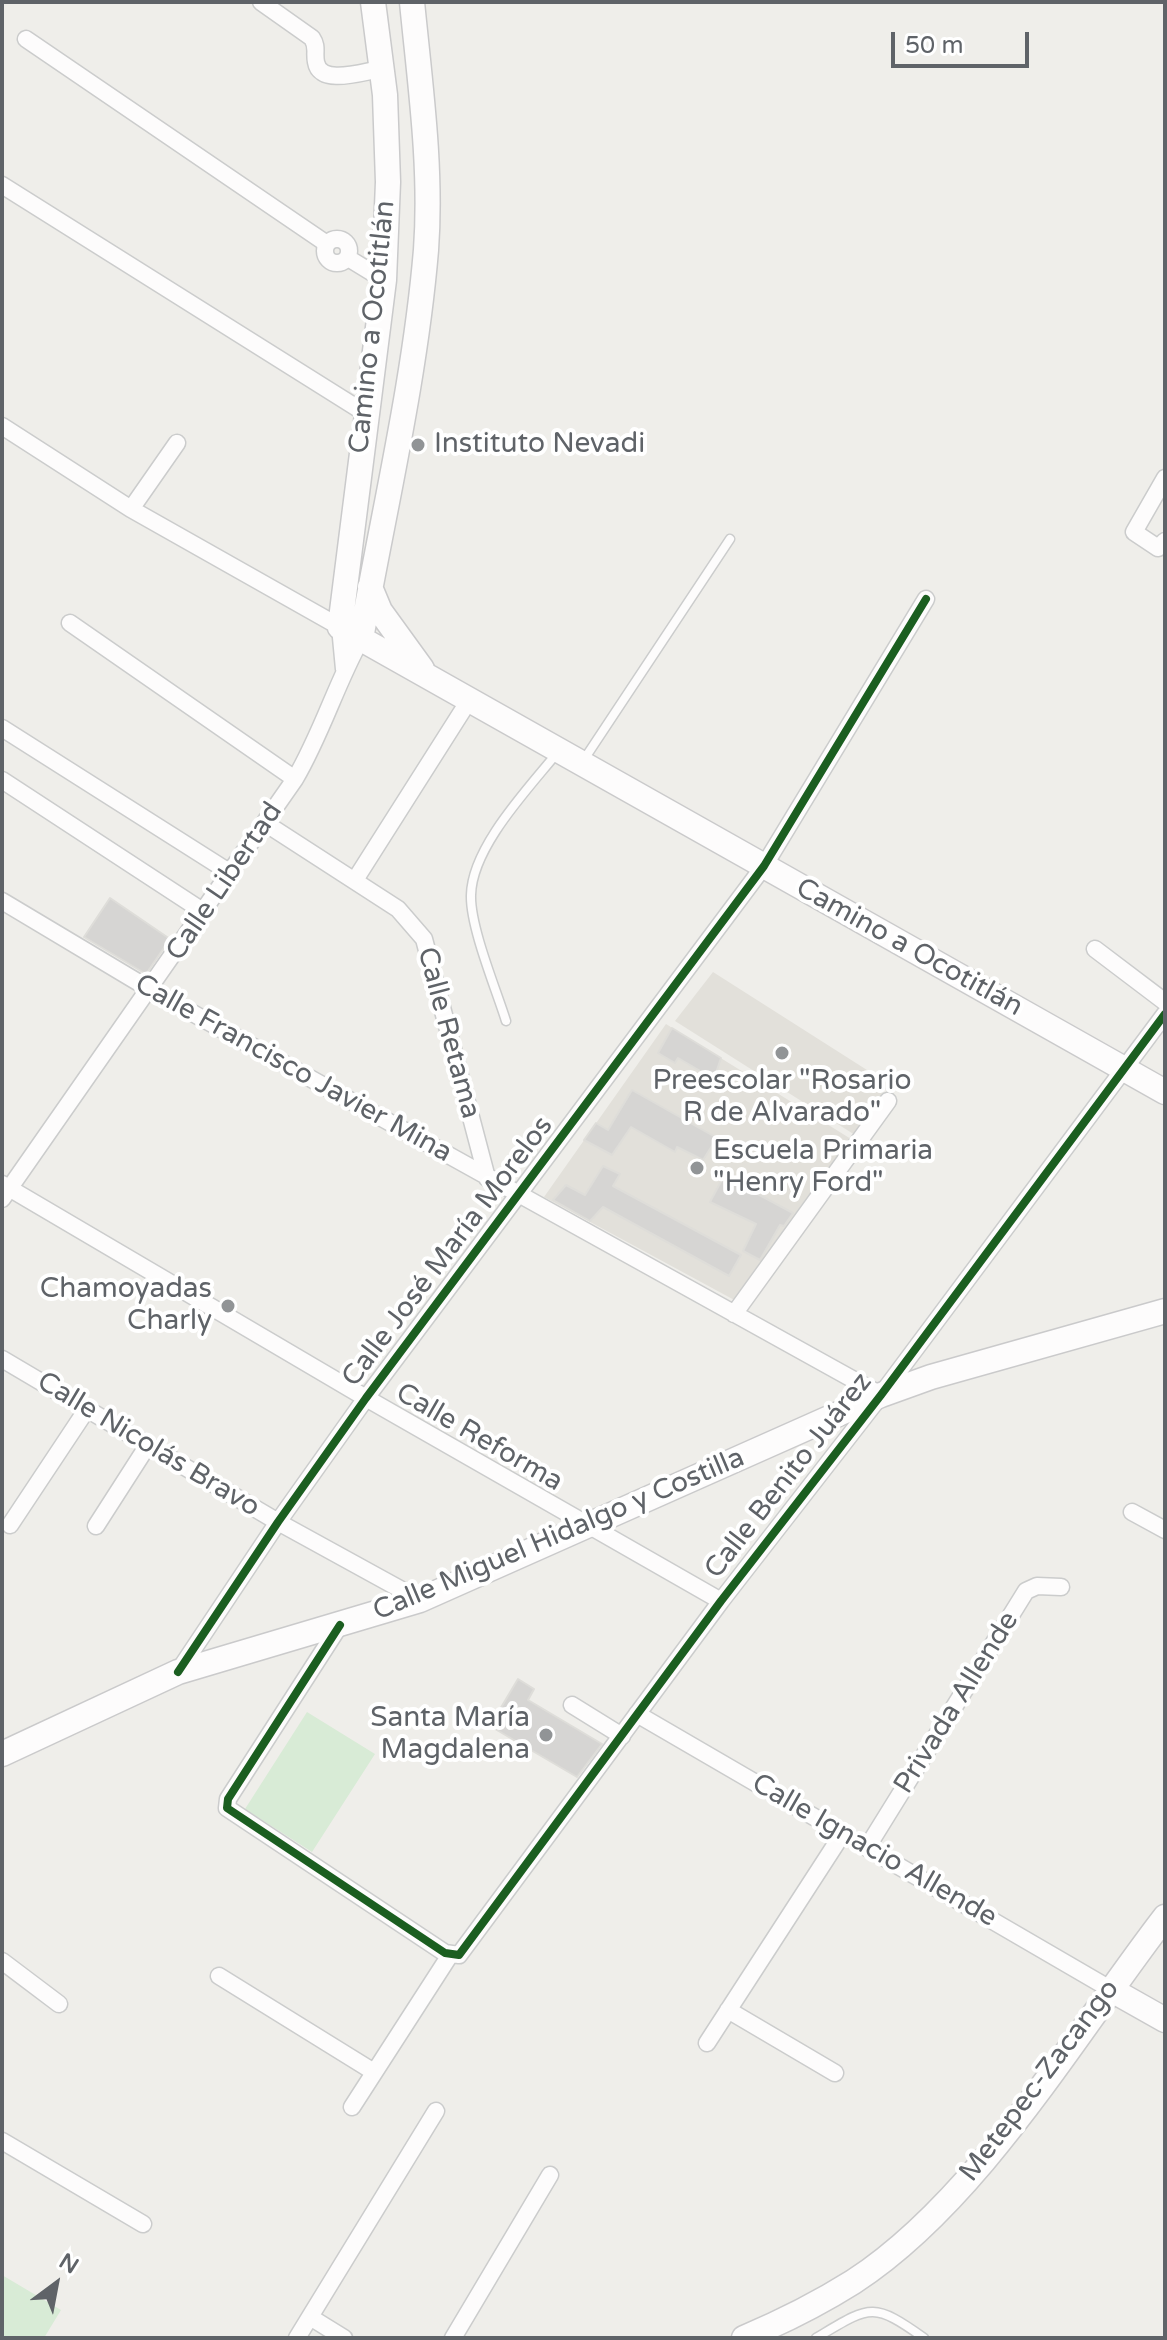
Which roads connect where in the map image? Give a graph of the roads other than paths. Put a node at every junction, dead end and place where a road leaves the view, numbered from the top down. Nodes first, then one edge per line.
1 (261, 2) edge
2 (373, 2) edge
3 (412, 2) edge
4 (26, 39) dead end
5 (381, 69) junction
6 (2, 185) edge
7 (384, 280) junction
8 (365, 413) junction
9 (2, 426) edge
10 (177, 443) dead end
11 (1165, 478) edge
12 (131, 509) junction
13 (730, 539) dead end
14 (1165, 541) edge
15 (370, 587) junction
16 (926, 599) dead end
17 (70, 623) dead end
18 (350, 633) junction
19 (344, 671) junction
20 (430, 681) junction
21 (468, 702) junction
22 (2, 728) edge
23 (558, 752) junction
24 (581, 765) junction
25 (295, 779) junction
26 (2, 780) edge
27 (265, 823) junction
28 (764, 866) junction
29 (229, 872) junction
30 (355, 880) junction
31 (2, 901) edge
32 (204, 912) junction
33 (1095, 949) dead end
34 (151, 990) junction
35 (1165, 1002) edge
36 (1165, 1014) edge
37 (506, 1021) dead end
38 (1123, 1069) junction
39 (1165, 1092) edge
40 (888, 1101) dead end
41 (487, 1178) junction
42 (5, 1191) edge
43 (519, 1193) junction
44 (1165, 1311) edge
45 (734, 1314) junction
46 (2, 1359) edge
47 (881, 1395) junction
48 (366, 1398) junction
49 (87, 1409) junction
50 (148, 1445) junction
51 (1132, 1512) dead end
52 (278, 1522) junction
53 (10, 1525) dead end
54 (96, 1526) dead end
55 (589, 1527) junction
56 (1165, 1530) edge
57 (1061, 1587) dead end
58 (420, 1600) junction
59 (721, 1601) junction
60 (340, 1625) junction
61 (178, 1672) junction
62 (572, 1705) dead end
63 (637, 1714) junction
64 (622, 1736) junction
65 (2, 1754) edge
66 (843, 1833) junction
67 (868, 1846) junction
68 (1165, 1917) edge
69 (448, 1954) junction
70 (2, 1961) edge
71 (219, 1976) dead end
72 (1110, 1989) junction
73 (59, 2004) dead end
74 (728, 2010) junction
75 (1165, 2020) edge
76 (707, 2043) dead end
77 (374, 2072) junction
78 (835, 2073) dead end
79 (352, 2107) dead end
80 (436, 2111) dead end
81 (2, 2141) edge
82 (550, 2175) dead end
83 (143, 2224) dead end
84 (310, 2317) junction
85 (297, 2338) edge
86 (344, 2338) edge
87 (453, 2338) edge
88 (744, 2338) edge
89 (816, 2338) edge
90 (924, 2338) edge

1 - 5 street
2 - 5 main road, Camino a Ocotitlán
3 - 15 main road, Camino a Ocotitlán
4 - 7 street
5 - 7 main road, Camino a Ocotitlán
6 - 8 street
7 - 8 main road, Camino a Ocotitlán
8 - 18 main road, Camino a Ocotitlán
9 - 12 street
10 - 12 street
11 - 14 street
12 - 18 street
13 - 24 lane
15 - 18 main road, Camino a Ocotitlán
15 - 20 main road
16 - 28 street, Calle José María Morelos
17 - 25 street
18 - 19 street, Calle Libertad
18 - 19 street, Calle Libertad
18 - 20 main road, Camino a Ocotitlán
19 - 25 street, Calle Libertad
20 - 21 main road, Camino a Ocotitlán
21 - 23 main road, Camino a Ocotitlán
21 - 30 street
22 - 29 street
23 - 24 main road, Camino a Ocotitlán
23 - 37 lane
24 - 28 main road, Camino a Ocotitlán
25 - 27 street, Calle Libertad
26 - 32 street
27 - 29 street, Calle Libertad
27 - 30 street, Calle Retama
28 - 38 main road, Camino a Ocotitlán
28 - 43 street, Calle José María Morelos
29 - 32 street, Calle Libertad
30 - 41 street, Calle Retama
31 - 34 street, Calle Francisco Javier Mina
32 - 34 street, Calle Libertad
33 - 35 street
34 - 41 street, Calle Francisco Javier Mina
34 - 42 street, Calle Libertad
36 - 38 street, Calle Benito Juárez
38 - 39 main road, Camino a Ocotitlán
38 - 47 street, Calle Benito Juárez
40 - 45 street
41 - 43 street, Calle Francisco Javier Mina
42 - 48 street, Calle Reforma
43 - 45 street, Calle Francisco Javier Mina
43 - 48 street, Calle José María Morelos
44 - 47 main road, Calle Miguel Hidalgo y Costilla
45 - 47 street, Calle Francisco Javier Mina
46 - 49 street, Calle Nicolás Bravo
47 - 55 main road, Calle Miguel Hidalgo y Costilla
47 - 59 street, Calle Benito Juárez
48 - 52 street, Calle José María Morelos
48 - 55 street, Calle Reforma
49 - 50 street, Calle Nicolás Bravo
49 - 53 street
50 - 52 street, Calle Nicolás Bravo
50 - 54 street
51 - 56 street
52 - 58 street, Calle Nicolás Bravo
52 - 61 street, Calle José María Morelos
55 - 58 main road, Calle Miguel Hidalgo y Costilla
55 - 59 street, Calle Reforma
57 - 67 street, Privada Allende
58 - 60 main road, Calle Miguel Hidalgo y Costilla
59 - 63 street, Calle Benito Juárez
60 - 61 main road, Calle Miguel Hidalgo y Costilla
60 - 69 street
61 - 65 main road, Calle Miguel Hidalgo y Costilla
62 - 64 street
63 - 64 street, Calle Benito Juárez
63 - 66 street, Calle Ignacio Allende
64 - 69 street, Calle Benito Juárez
66 - 67 street, Calle Ignacio Allende
66 - 74 street
67 - 72 street, Calle Ignacio Allende
68 - 72 main road, Metepec-Zacango
69 - 77 street, Calle Benito Juárez
70 - 73 street
71 - 77 street
72 - 75 main road
72 - 88 main road, Metepec-Zacango
74 - 76 street
74 - 78 street
77 - 79 street, Calle Benito Juárez
80 - 84 street
81 - 83 street
82 - 87 street
84 - 85 street
84 - 86 street
89 - 90 lane

